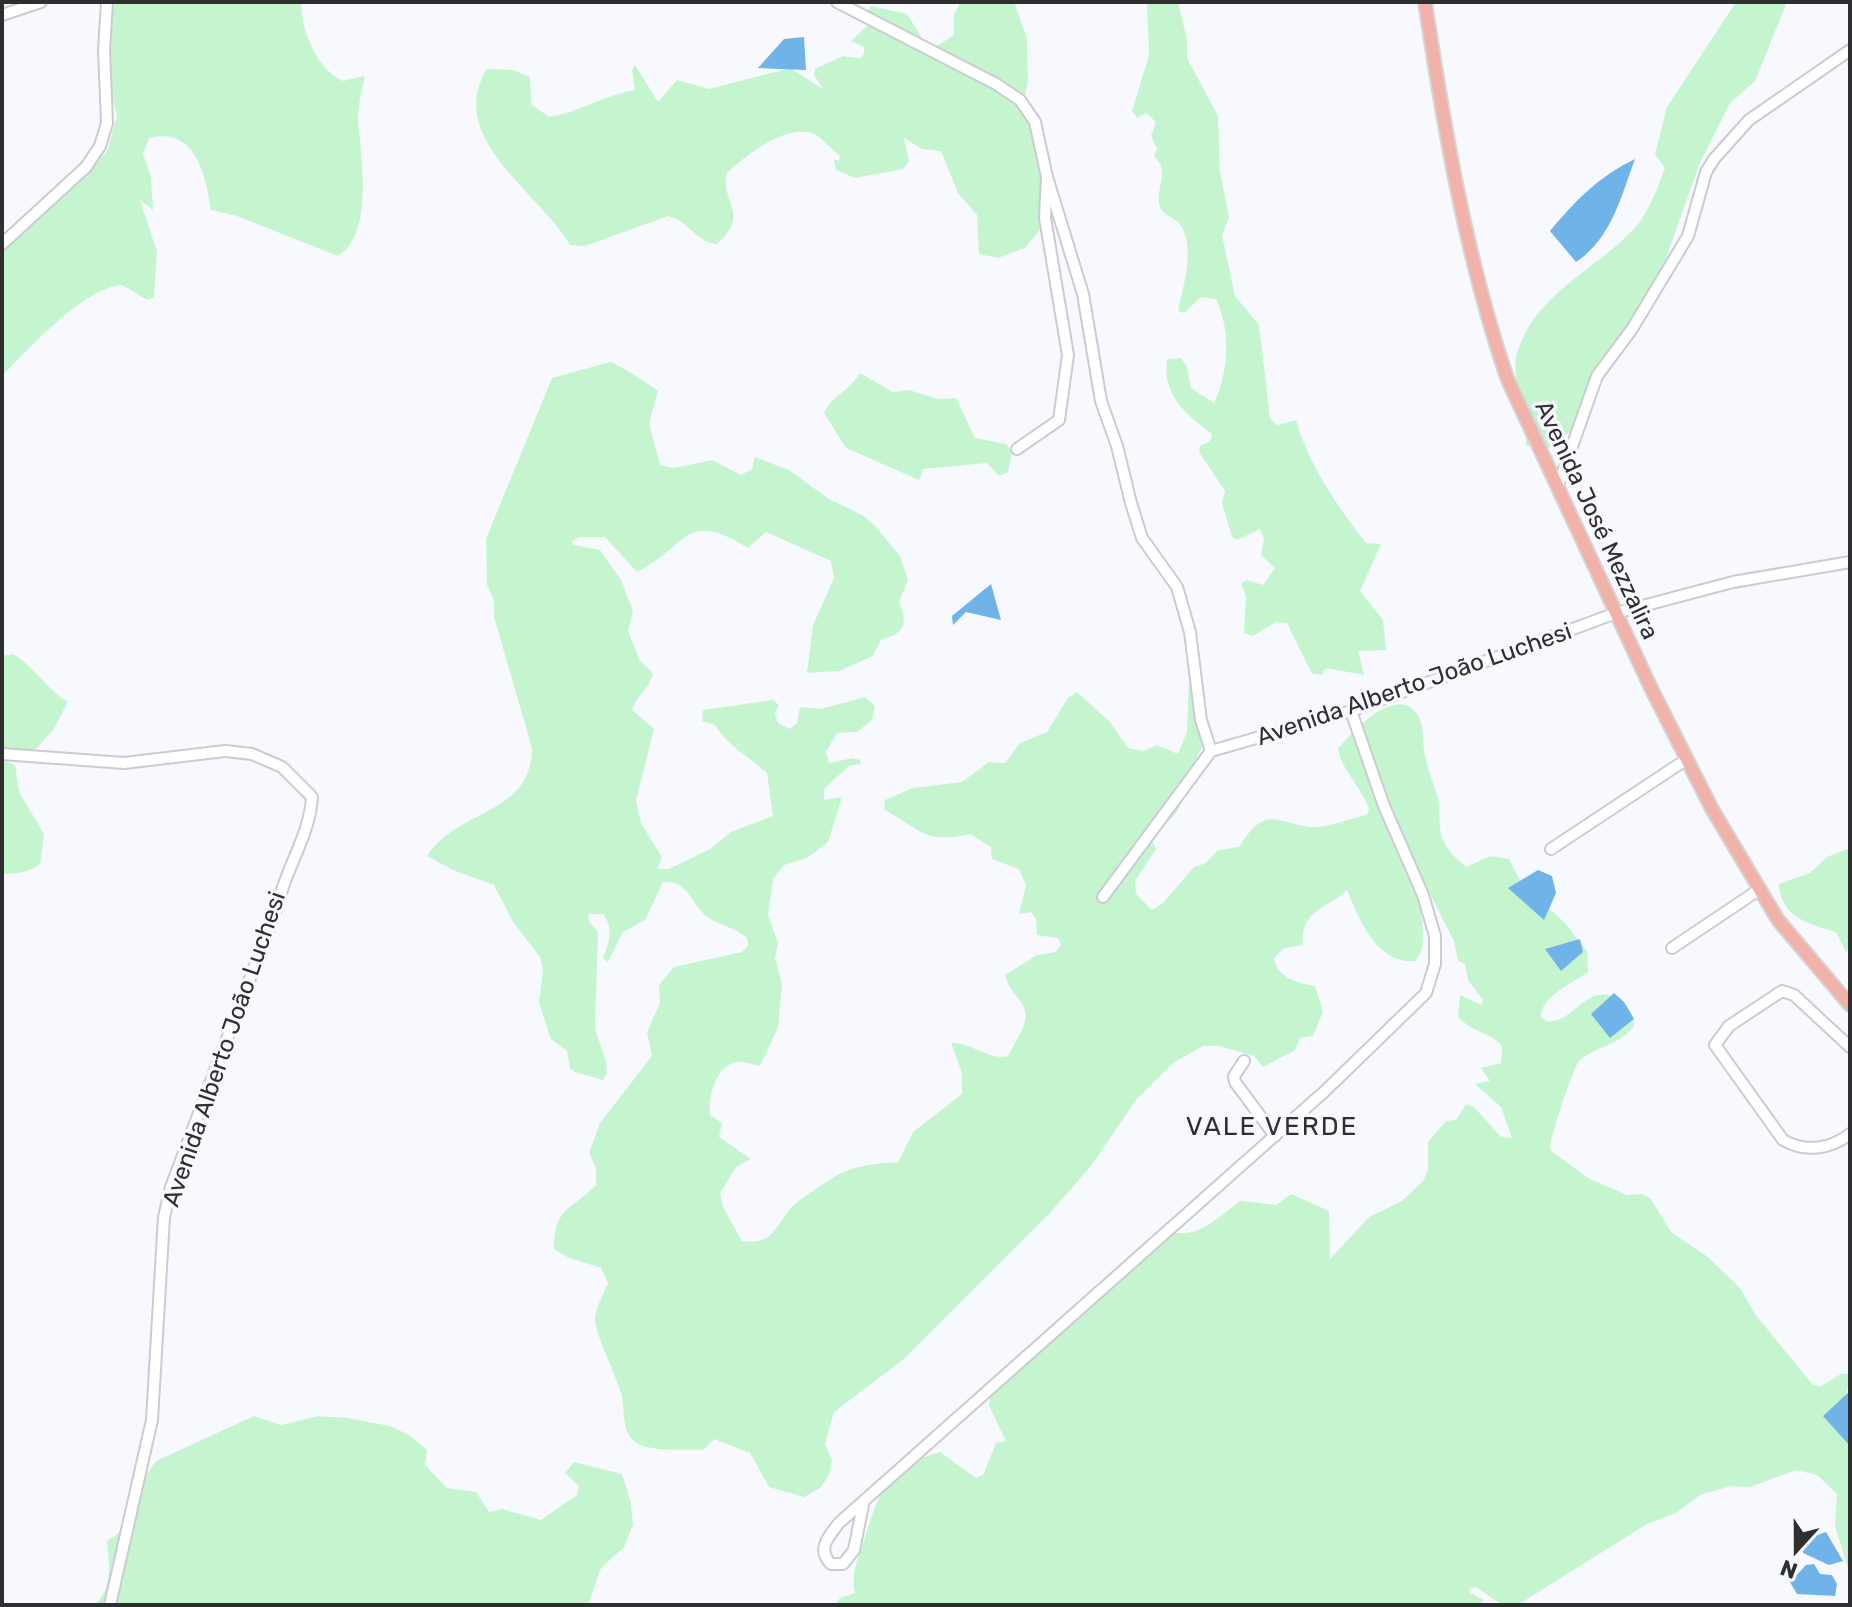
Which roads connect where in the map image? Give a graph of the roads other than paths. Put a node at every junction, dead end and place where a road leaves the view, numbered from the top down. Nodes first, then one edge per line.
1 (41, 2) edge
2 (107, 2) edge
3 (837, 2) edge
4 (1425, 2) edge
5 (2, 15) edge
6 (1850, 50) edge
7 (1047, 177) junction
8 (2, 244) edge
9 (1017, 449) dead end
10 (1558, 486) junction
11 (1850, 562) edge
12 (1616, 613) junction
13 (1351, 711) junction
14 (1211, 751) junction
15 (2, 754) edge
16 (1687, 759) junction
17 (1551, 849) dead end
18 (1760, 889) junction
19 (1103, 897) dead end
20 (1672, 948) dead end
21 (1850, 1005) edge
22 (1850, 1047) edge
23 (1244, 1061) dead end
24 (1850, 1134) edge
25 (1275, 1136) junction
26 (863, 1505) junction
27 (110, 1605) edge

1 - 5 street
2 - 8 street
3 - 7 street
4 - 10 main road, Avenida José Mezzalira
6 - 10 street
7 - 9 street
7 - 14 street
10 - 12 main road, Avenida José Mezzalira
11 - 12 street, Avenida Alberto João Luchesi
12 - 13 street, Avenida Alberto João Luchesi
12 - 16 main road, Avenida José Mezzalira
13 - 14 street, Avenida Alberto João Luchesi
13 - 25 street
14 - 19 street
15 - 27 street, Avenida Alberto João Luchesi
16 - 17 street
16 - 18 main road, Avenida José Mezzalira
18 - 20 street
18 - 21 main road, Avenida José Mezzalira
22 - 24 street
23 - 25 street
25 - 26 street
26 - 26 street

